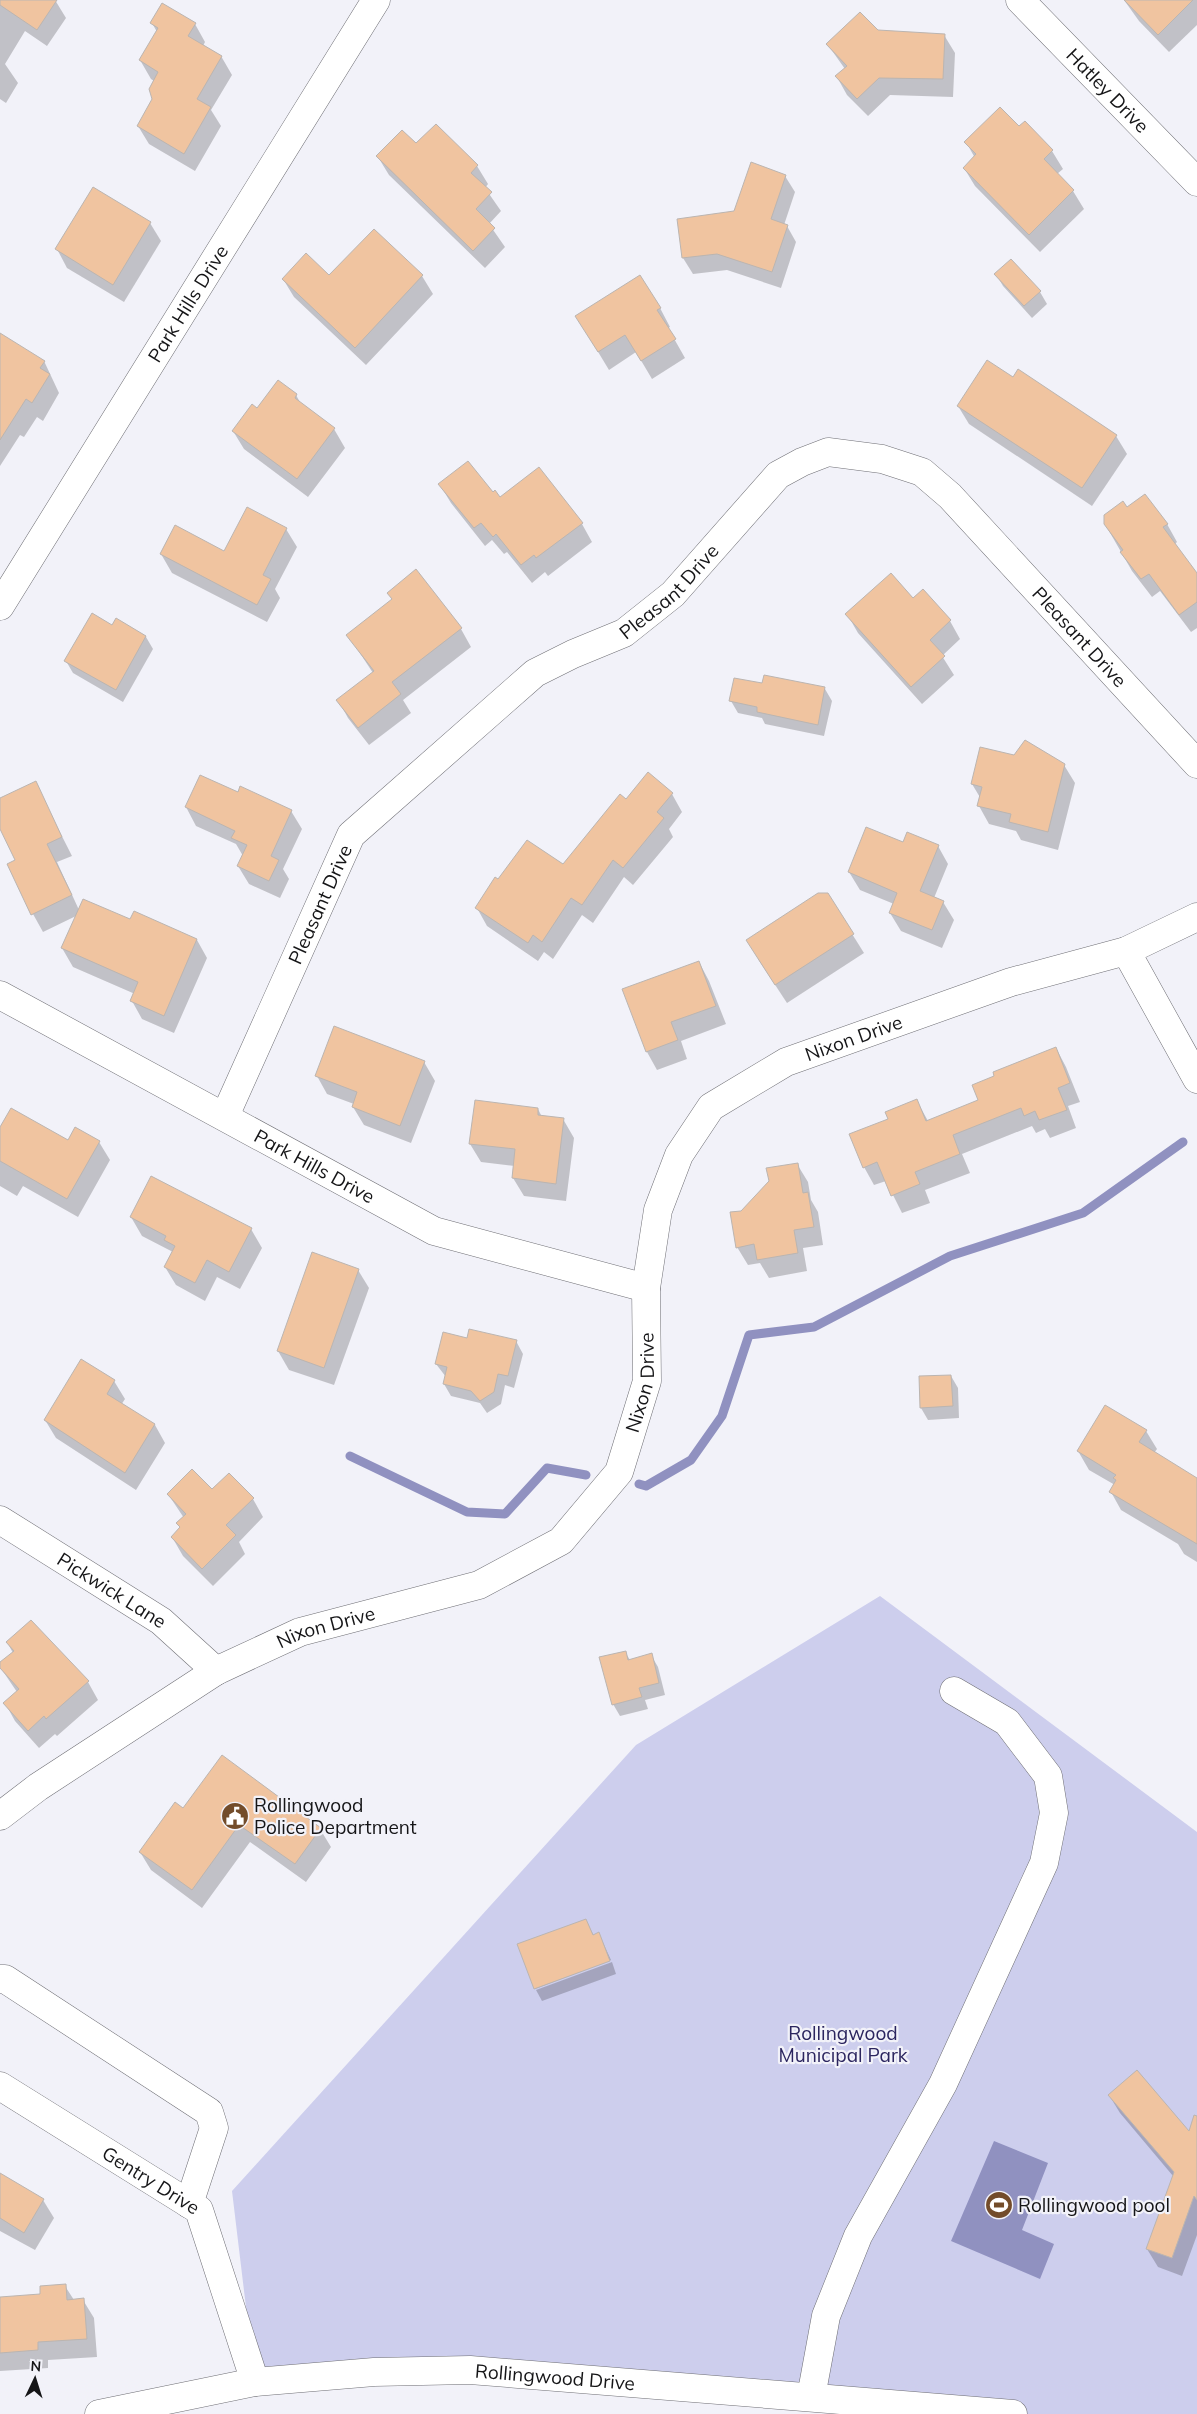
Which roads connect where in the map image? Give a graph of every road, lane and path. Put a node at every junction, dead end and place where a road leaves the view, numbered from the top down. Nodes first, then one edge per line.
1 (376, 0) edge
2 (1020, 0) edge
3 (1197, 182) edge
4 (0, 606) edge
5 (1197, 764) edge
6 (1197, 917) edge
7 (1126, 950) junction
8 (0, 995) edge
9 (1197, 1079) edge
10 (225, 1116) junction
11 (646, 1288) junction
12 (0, 1520) edge
13 (216, 1671) junction
14 (954, 1691) dead end
15 (0, 1816) edge
16 (0, 1979) edge
17 (0, 2086) edge
18 (189, 2204) junction
19 (255, 2382) junction
20 (811, 2396) junction
21 (99, 2414) edge
22 (1013, 2414) edge

1 - 4 street, Park Hills Drive
2 - 3 street, Hatley Drive
5 - 10 street, Pleasant Drive
6 - 7 street, Nixon Drive
7 - 9 street
7 - 11 street, Nixon Drive
8 - 10 street, Park Hills Drive
10 - 11 street, Park Hills Drive
11 - 13 street, Nixon Drive
12 - 13 street, Pickwick Lane
13 - 15 street, Nixon Drive
14 - 20 street
16 - 18 street
17 - 18 street, Gentry Drive
18 - 19 street, Gentry Drive
19 - 20 street, Rollingwood Drive
19 - 21 street, Rollingwood Drive
20 - 22 street, Rollingwood Drive

